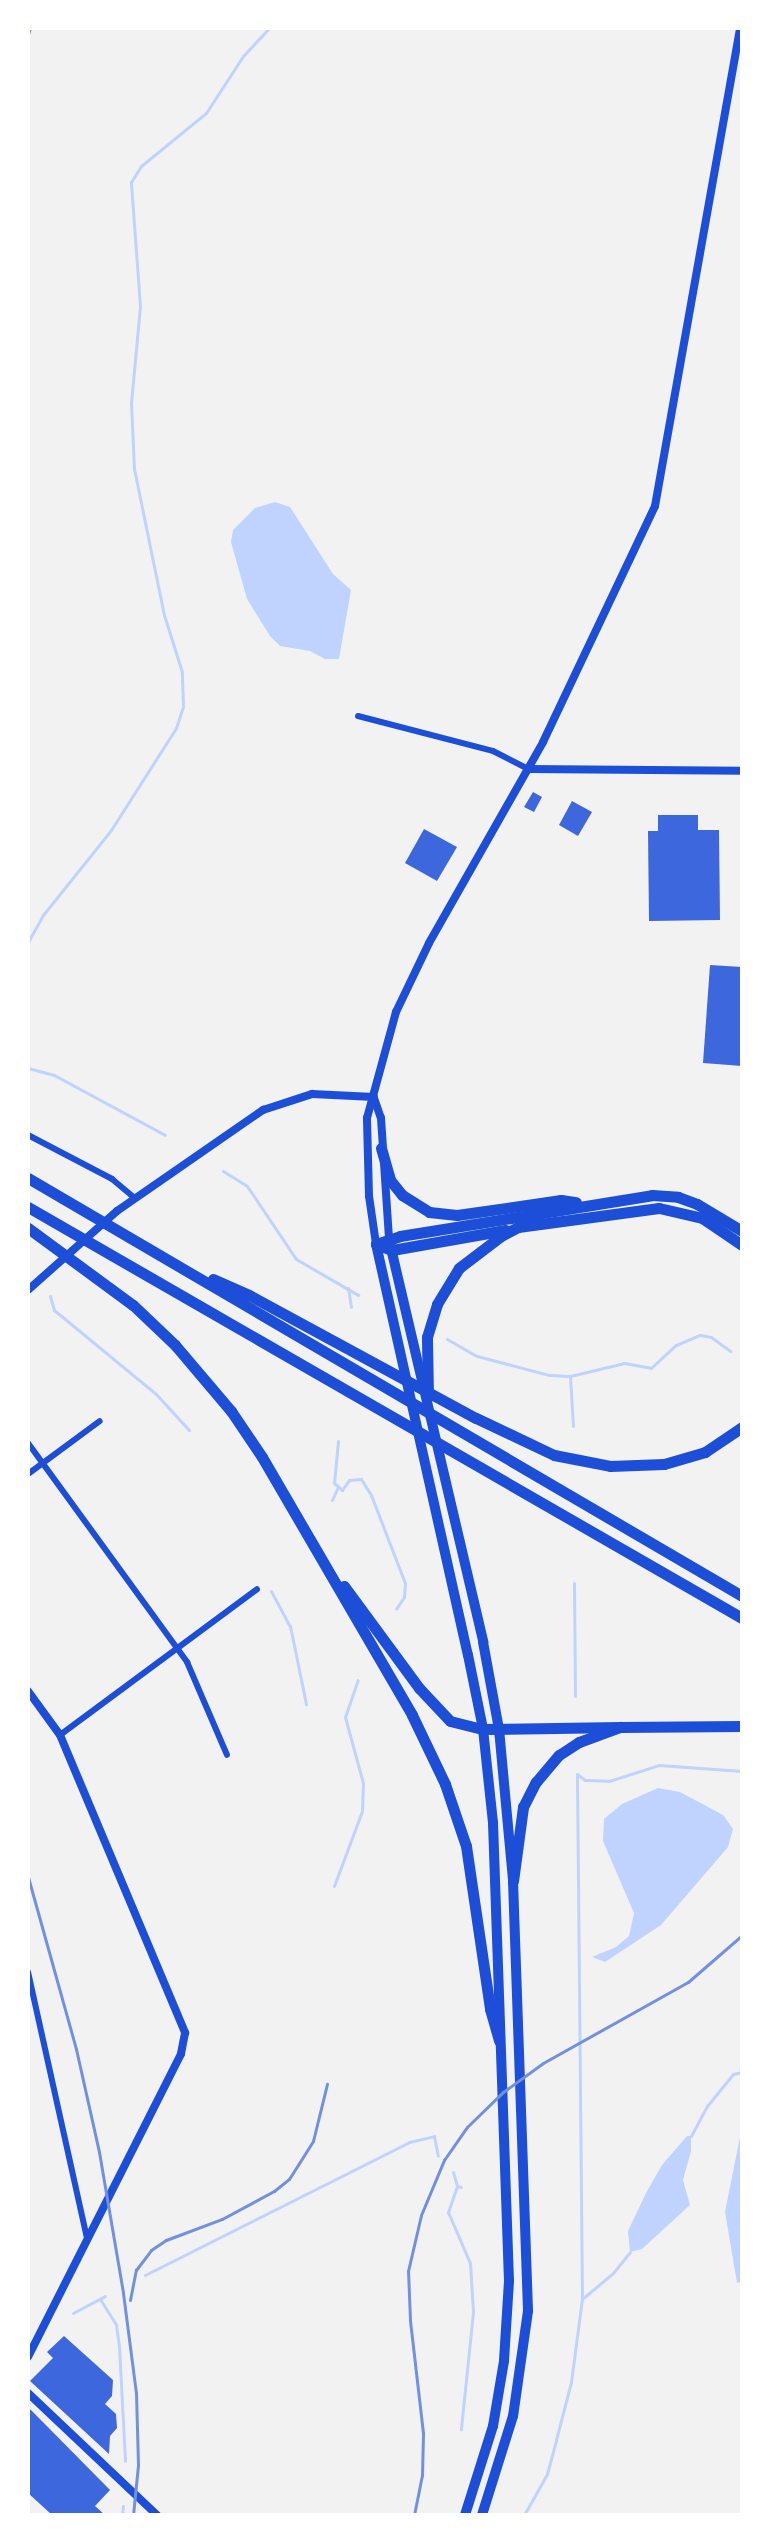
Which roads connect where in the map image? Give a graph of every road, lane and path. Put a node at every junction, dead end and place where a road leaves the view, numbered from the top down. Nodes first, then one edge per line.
1 (740, 28) edge
2 (737, 67) edge
3 (358, 716) dead end
4 (528, 769) junction
5 (742, 771) edge
6 (374, 1097) junction
7 (28, 1135) edge
8 (381, 1148) junction
9 (28, 1178) edge
10 (135, 1198) junction
11 (588, 1204) junction
12 (28, 1207) edge
13 (518, 1227) junction
14 (28, 1228) edge
15 (742, 1231) edge
16 (376, 1244) junction
17 (390, 1244) junction
18 (742, 1245) edge
19 (166, 1258) junction
20 (28, 1290) edge
21 (428, 1401) junction
22 (100, 1421) dead end
23 (742, 1427) edge
24 (28, 1443) edge
25 (43, 1463) junction
26 (28, 1474) edge
27 (294, 1513) junction
28 (257, 1589) dead end
29 (742, 1596) edge
30 (742, 1618) edge
31 (177, 1647) junction
32 (28, 1691) edge
33 (742, 1726) edge
34 (620, 1727) junction
35 (483, 1729) junction
36 (499, 1729) junction
37 (60, 1735) junction
38 (227, 1755) dead end
39 (513, 1881) junction
40 (28, 1972) edge
41 (499, 2041) junction
42 (88, 2242) junction
43 (28, 2357) edge
44 (28, 2393) edge
45 (157, 2515) edge
46 (465, 2515) edge
47 (482, 2515) edge

1 - 2 street
2 - 4 street
3 - 4 street
4 - 5 street
4 - 6 street
6 - 8 street
6 - 10 street
6 - 16 street
7 - 10 street
8 - 11 highway
8 - 17 street
9 - 19 highway
10 - 20 street
11 - 15 highway
11 - 17 highway
12 - 30 highway
13 - 17 highway
13 - 18 highway
13 - 21 highway
14 - 27 highway
16 - 17 highway
16 - 35 main road
17 - 21 main road
19 - 23 highway
19 - 29 highway
21 - 36 main road
22 - 25 street
24 - 25 street
25 - 26 street
25 - 31 street
27 - 35 highway
27 - 41 highway
28 - 31 street
31 - 37 street
31 - 38 street
32 - 37 street
33 - 34 highway
34 - 36 highway
34 - 39 highway
35 - 36 highway
35 - 41 main road
36 - 39 main road
37 - 42 street
39 - 47 main road
40 - 42 street
41 - 46 main road
42 - 43 street
44 - 45 street

